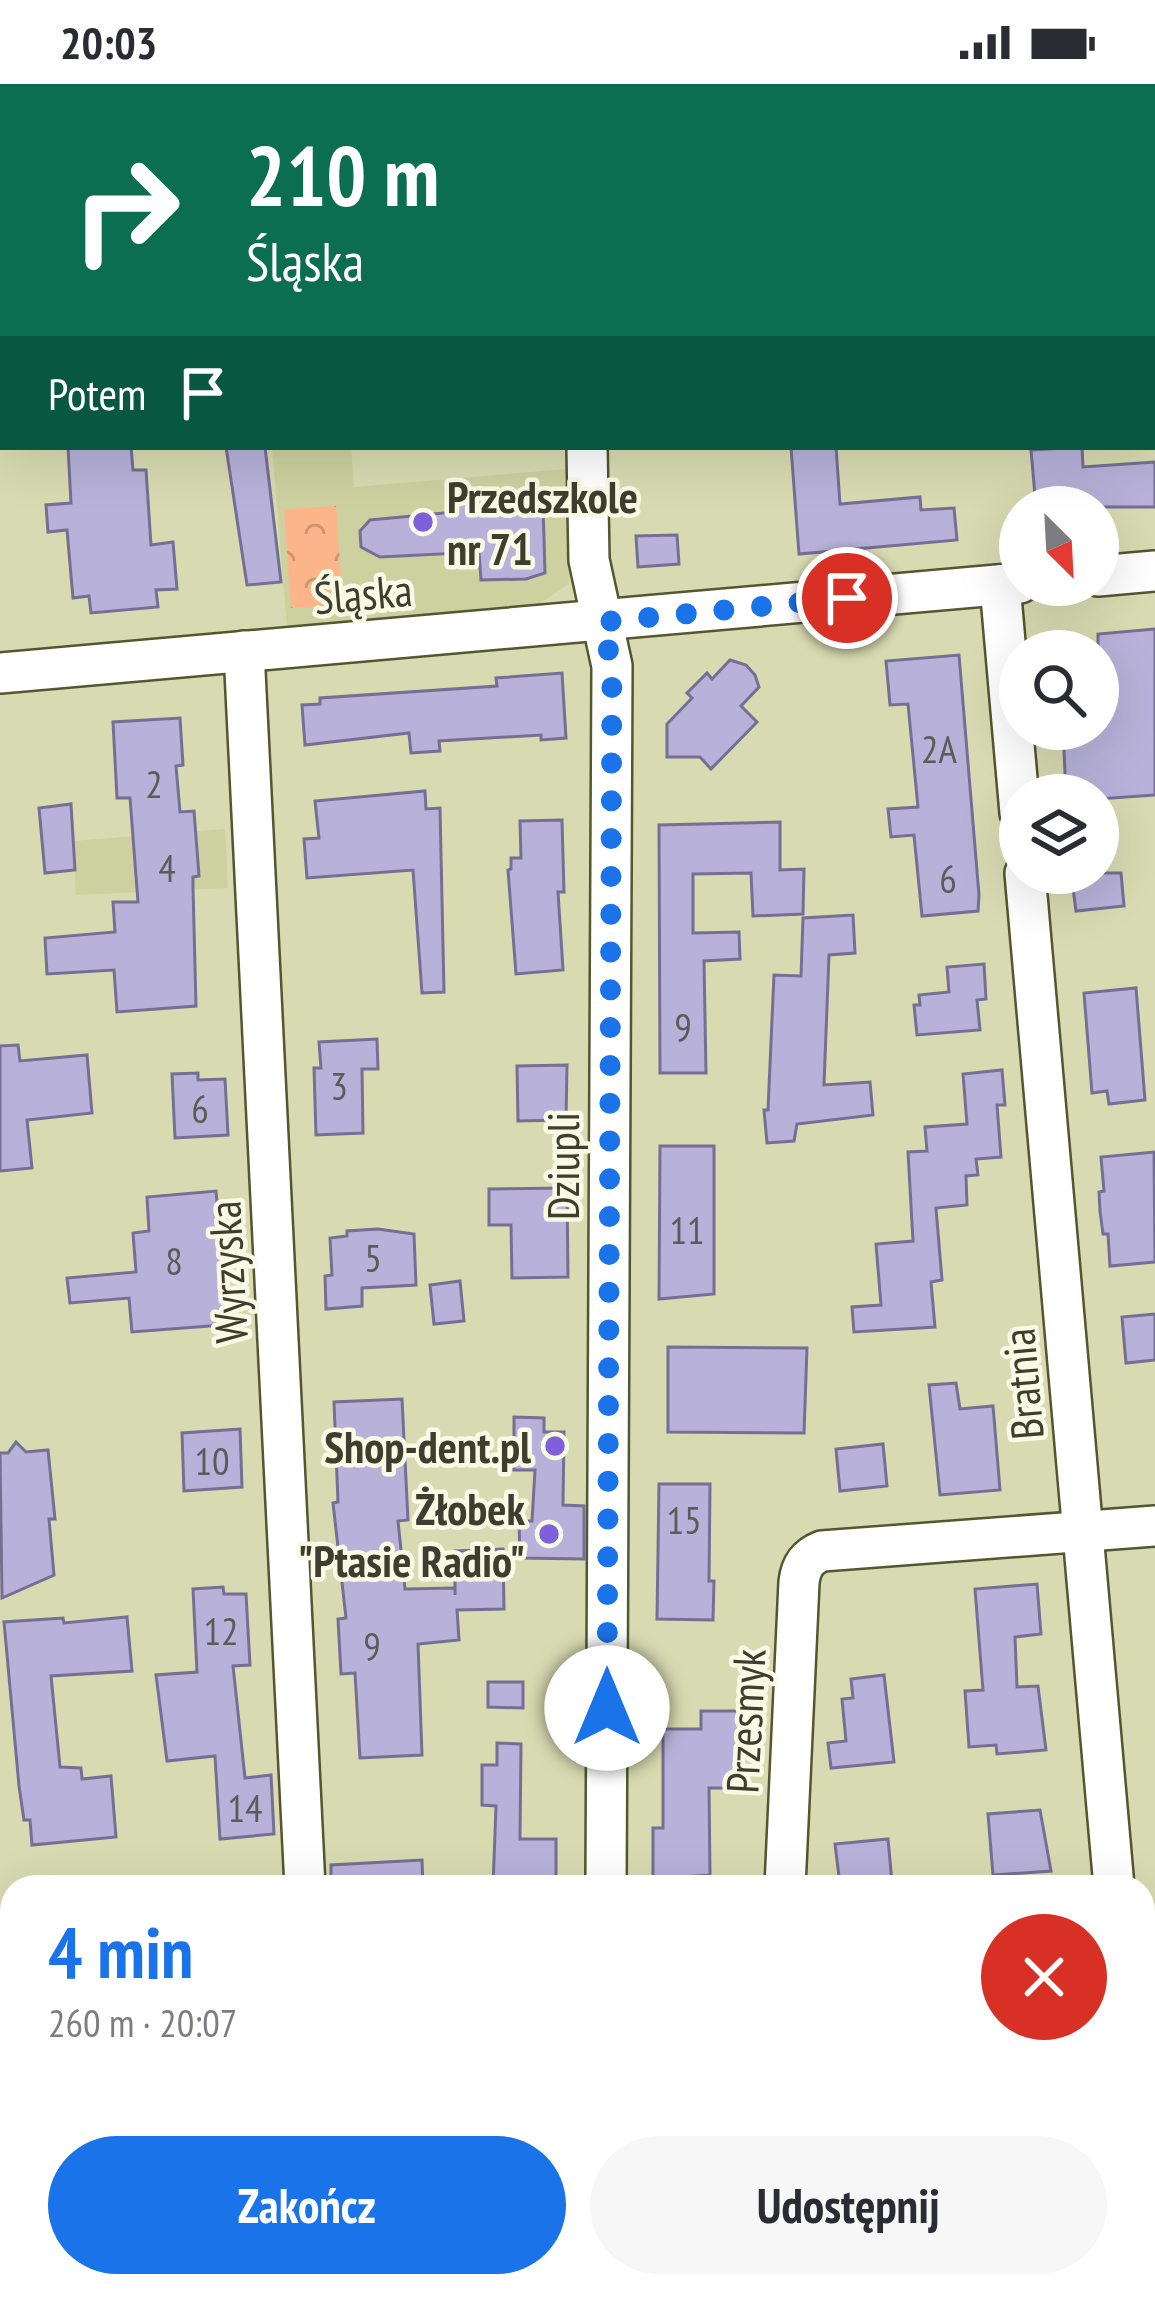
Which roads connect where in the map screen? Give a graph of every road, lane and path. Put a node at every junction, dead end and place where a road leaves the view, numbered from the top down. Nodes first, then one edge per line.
1 (587, 450) edge
2 (1155, 571) edge
3 (1119, 574) edge
4 (999, 585) edge
5 (1011, 606) edge
6 (602, 622) junction
7 (244, 651) junction
8 (0, 673) edge
9 (1018, 774) edge
10 (1027, 894) edge
11 (1155, 1526) edge
12 (1083, 1532) junction
13 (304, 1875) edge
14 (606, 1875) edge
15 (786, 1875) edge
16 (1113, 1875) edge

1 - 6 street, Dziupli
2 - 3 street
4 - 6 street, Śląska
5 - 9 street
6 - 7 street, Śląska
6 - 14 street, Dziupli
7 - 8 street, Śląska
7 - 13 street, Wyrzyska
10 - 12 street, Bratnia
11 - 12 street
12 - 15 street, Przesmyk
12 - 16 street, Bratnia

